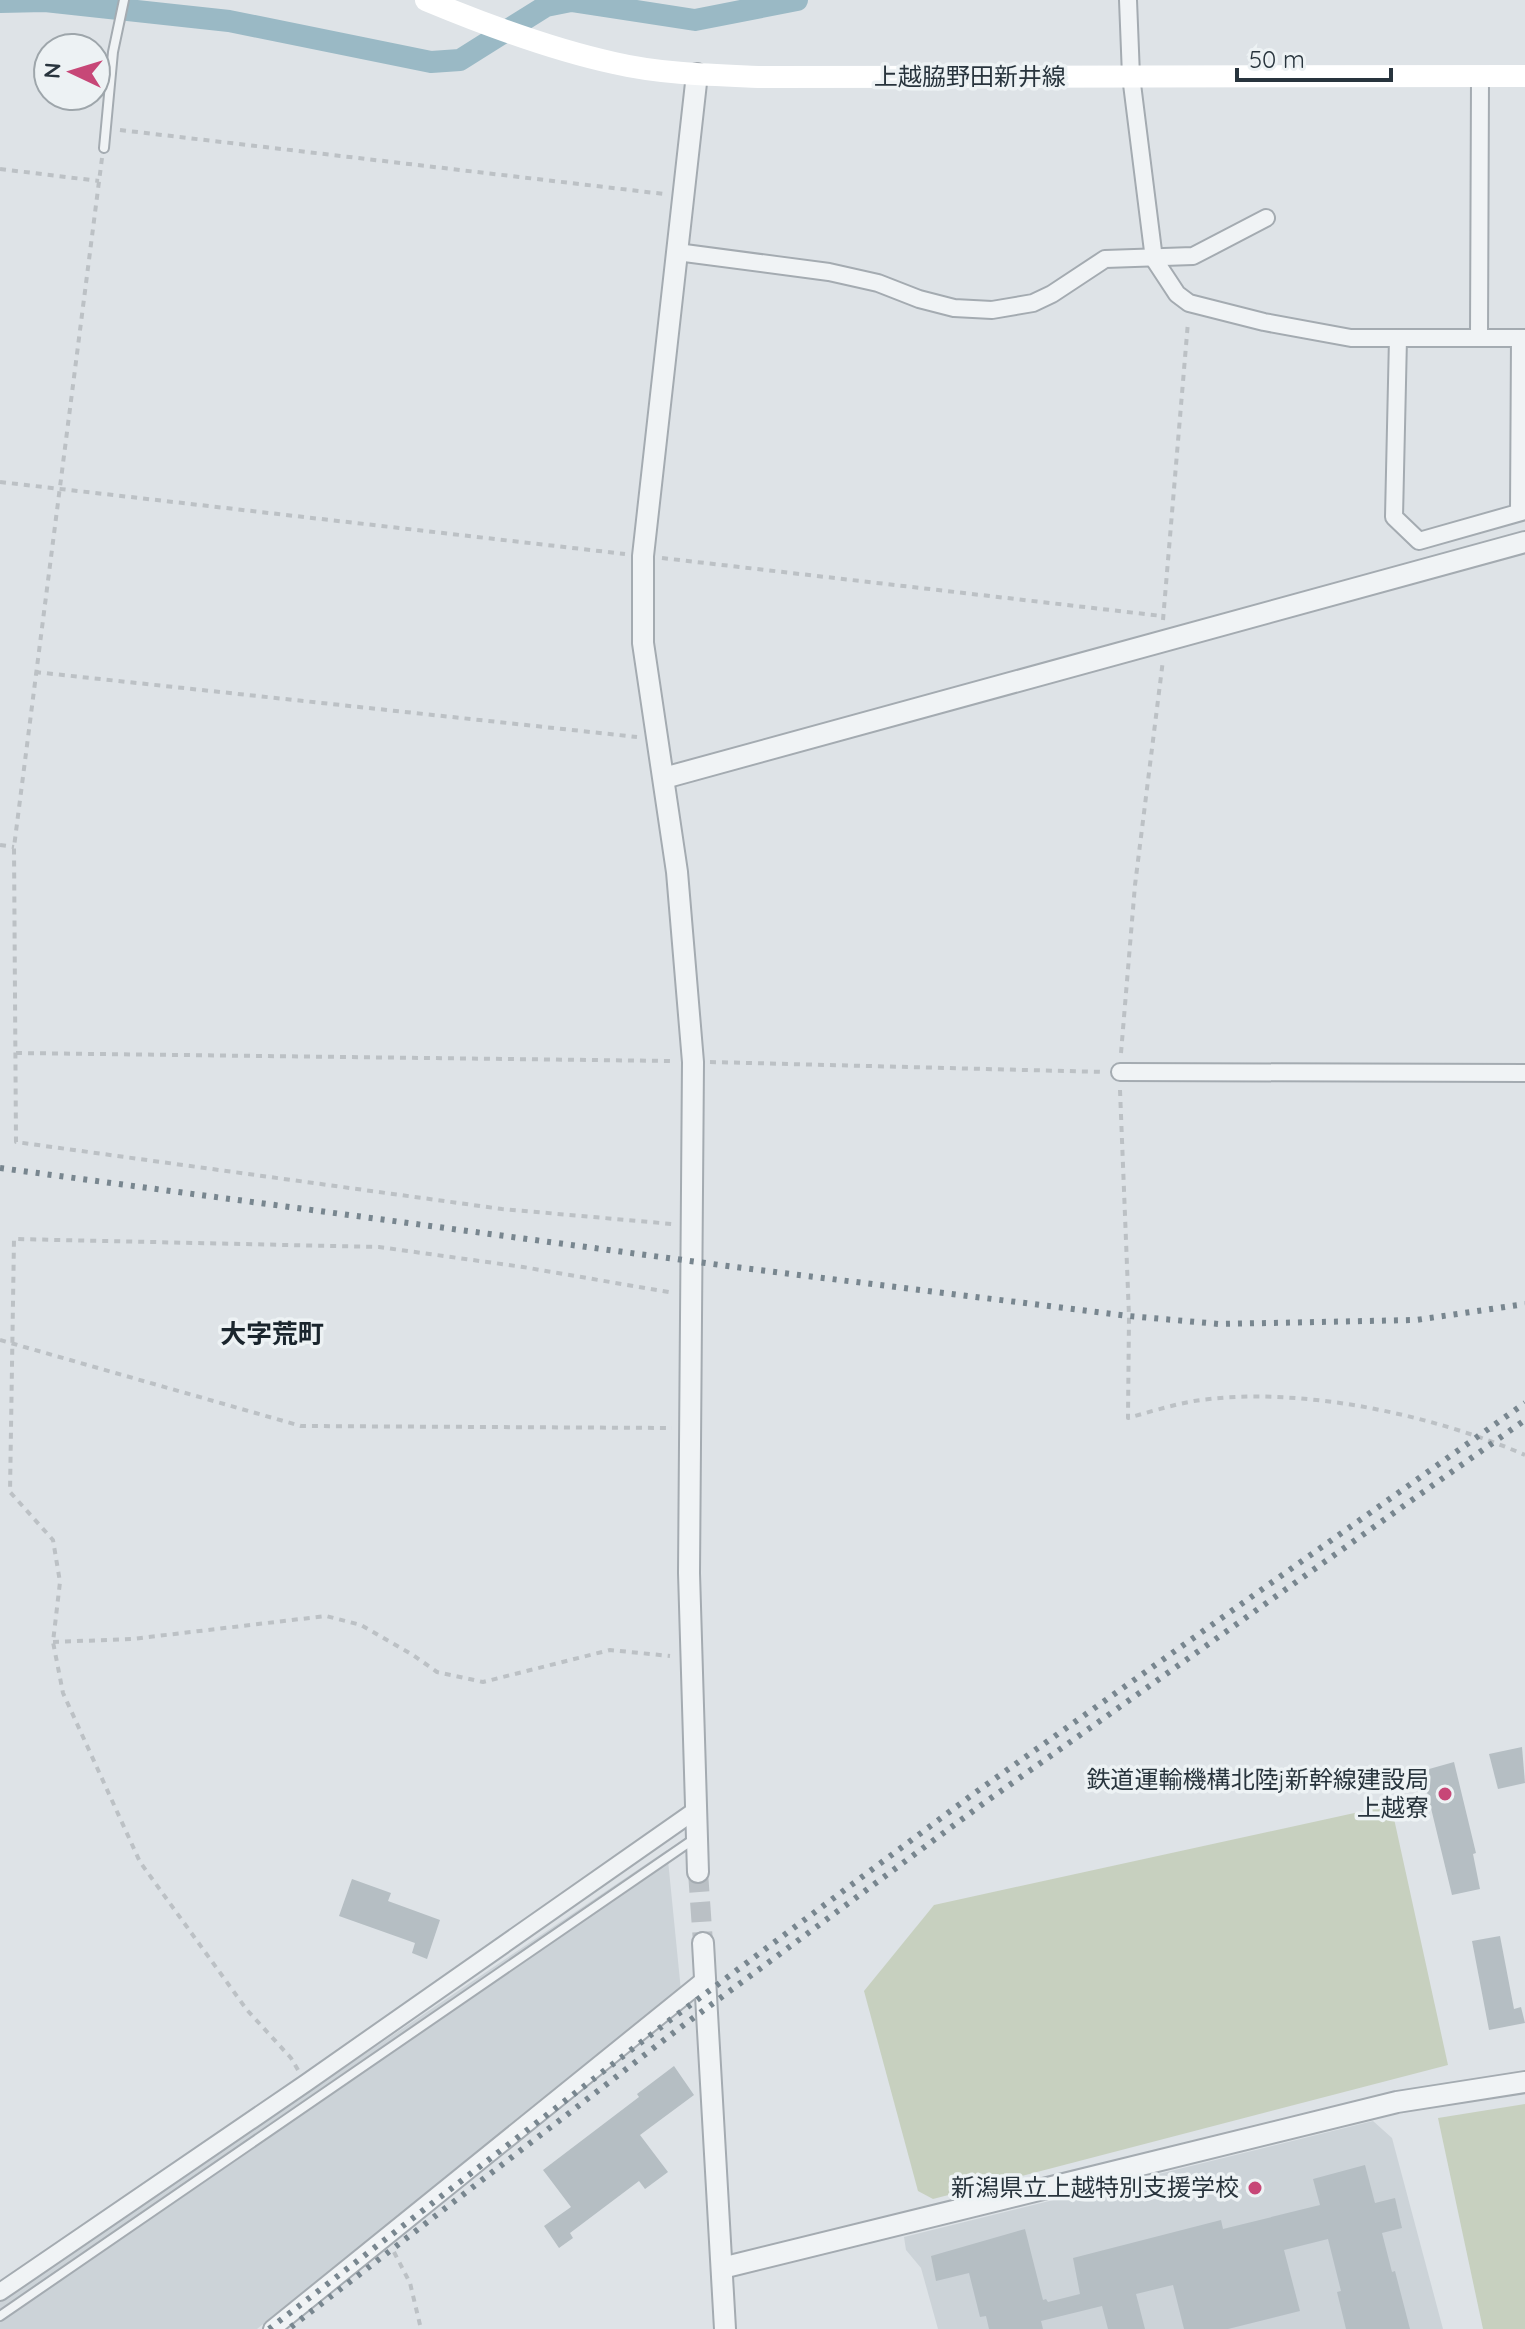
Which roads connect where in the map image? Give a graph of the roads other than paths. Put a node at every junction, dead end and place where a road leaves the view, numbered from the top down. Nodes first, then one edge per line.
1 (124, 0) edge
2 (426, 0) edge
3 (1128, 0) edge
4 (697, 74) junction
5 (1131, 76) junction
6 (1525, 76) edge
7 (1480, 78) junction
8 (104, 148) road end
9 (1266, 218) dead end
10 (677, 252) junction
11 (1154, 259) junction
12 (1479, 337) junction
13 (1398, 338) junction
14 (1522, 338) edge
15 (1522, 512) edge
16 (1525, 542) edge
17 (664, 778) junction
18 (1120, 1072) road end
19 (1525, 1073) edge
20 (696, 1810) junction
21 (698, 1837) junction
22 (698, 1872) tunnel mouth
23 (703, 1943) tunnel mouth
24 (704, 1980) junction
25 (1525, 2082) edge
26 (722, 2268) junction
27 (0, 2292) edge
28 (0, 2316) edge
29 (272, 2329) edge
30 (725, 2329) edge

1 - 8 lane
2 - 4 main road, 上越脇野田新井線
3 - 5 street
4 - 5 main road, 上越脇野田新井線
4 - 10 street
5 - 7 main road, 上越脇野田新井線
5 - 11 street
6 - 7 main road, 上越脇野田新井線
7 - 12 street
9 - 11 street
10 - 11 street
10 - 17 street
11 - 13 street
12 - 13 street
12 - 14 street
13 - 15 street
14 - 15 street
16 - 17 street
17 - 20 street
18 - 19 street
20 - 21 street
20 - 27 street
21 - 22 street
21 - 28 lane
23 - 24 street
24 - 26 street
24 - 29 street
25 - 26 street
26 - 30 street

